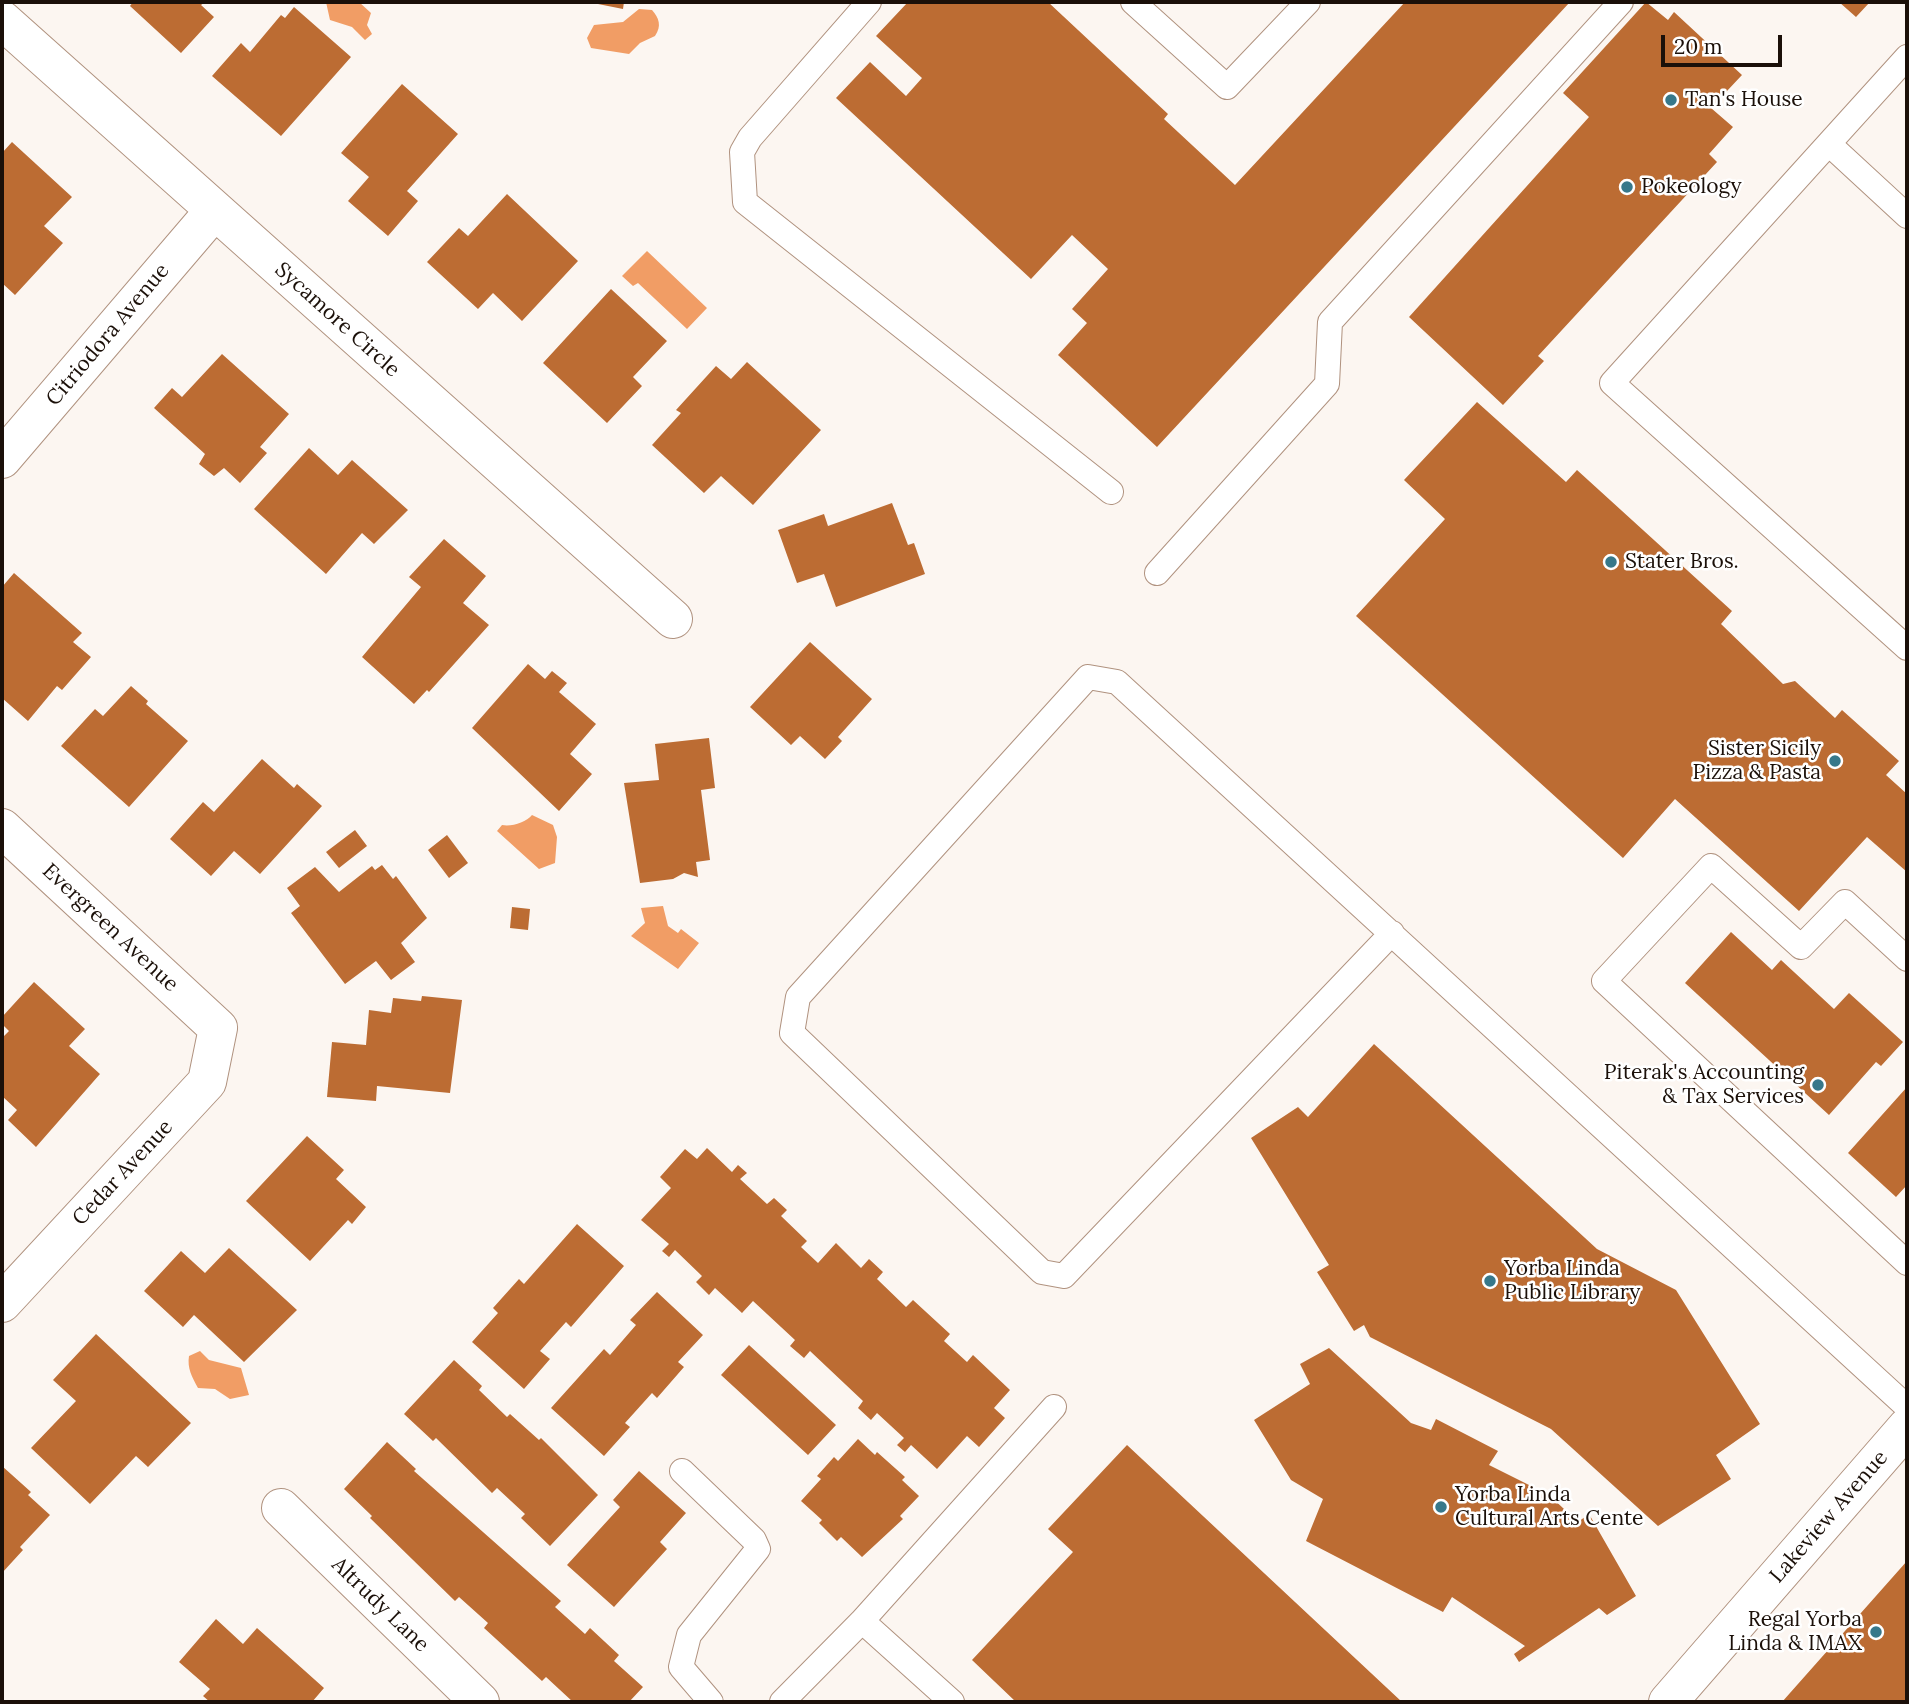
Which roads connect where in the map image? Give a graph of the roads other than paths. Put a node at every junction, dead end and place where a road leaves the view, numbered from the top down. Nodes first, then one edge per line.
1 (869, 2) edge
2 (1133, 2) edge
3 (1308, 2) edge
4 (1621, 2) edge
5 (2, 20) edge
6 (1907, 57) edge
7 (1829, 144) junction
8 (214, 211) junction
9 (1907, 216) edge
10 (2, 459) edge
11 (1111, 492) dead end
12 (1157, 573) dead end
13 (673, 619) dead end
14 (1907, 648) edge
15 (2, 828) edge
16 (1392, 933) junction
17 (1907, 959) edge
18 (218, 1028) joint
19 (1907, 1263) edge
20 (2, 1303) edge
21 (1054, 1407) dead end
22 (1907, 1407) edge
23 (1907, 1427) edge
24 (682, 1471) dead end
25 (281, 1508) dead end
26 (862, 1621) junction
27 (480, 1702) edge
28 (711, 1702) edge
29 (782, 1702) edge
30 (952, 1702) edge
31 (1668, 1702) edge

1 - 11 lane
2 - 3 lane
4 - 12 lane
5 - 8 street, Sycamore Circle
6 - 7 lane
7 - 9 lane
7 - 14 lane
8 - 10 street, Citriodora Avenue
8 - 13 street, Sycamore Circle
15 - 18 street, Evergreen Avenue
16 - 16 lane
16 - 22 lane
17 - 19 lane
18 - 20 street, Cedar Avenue
21 - 26 lane
23 - 31 street, Lakeview Avenue
24 - 28 lane
25 - 27 street, Altrudy Lane
26 - 29 lane
26 - 30 lane

